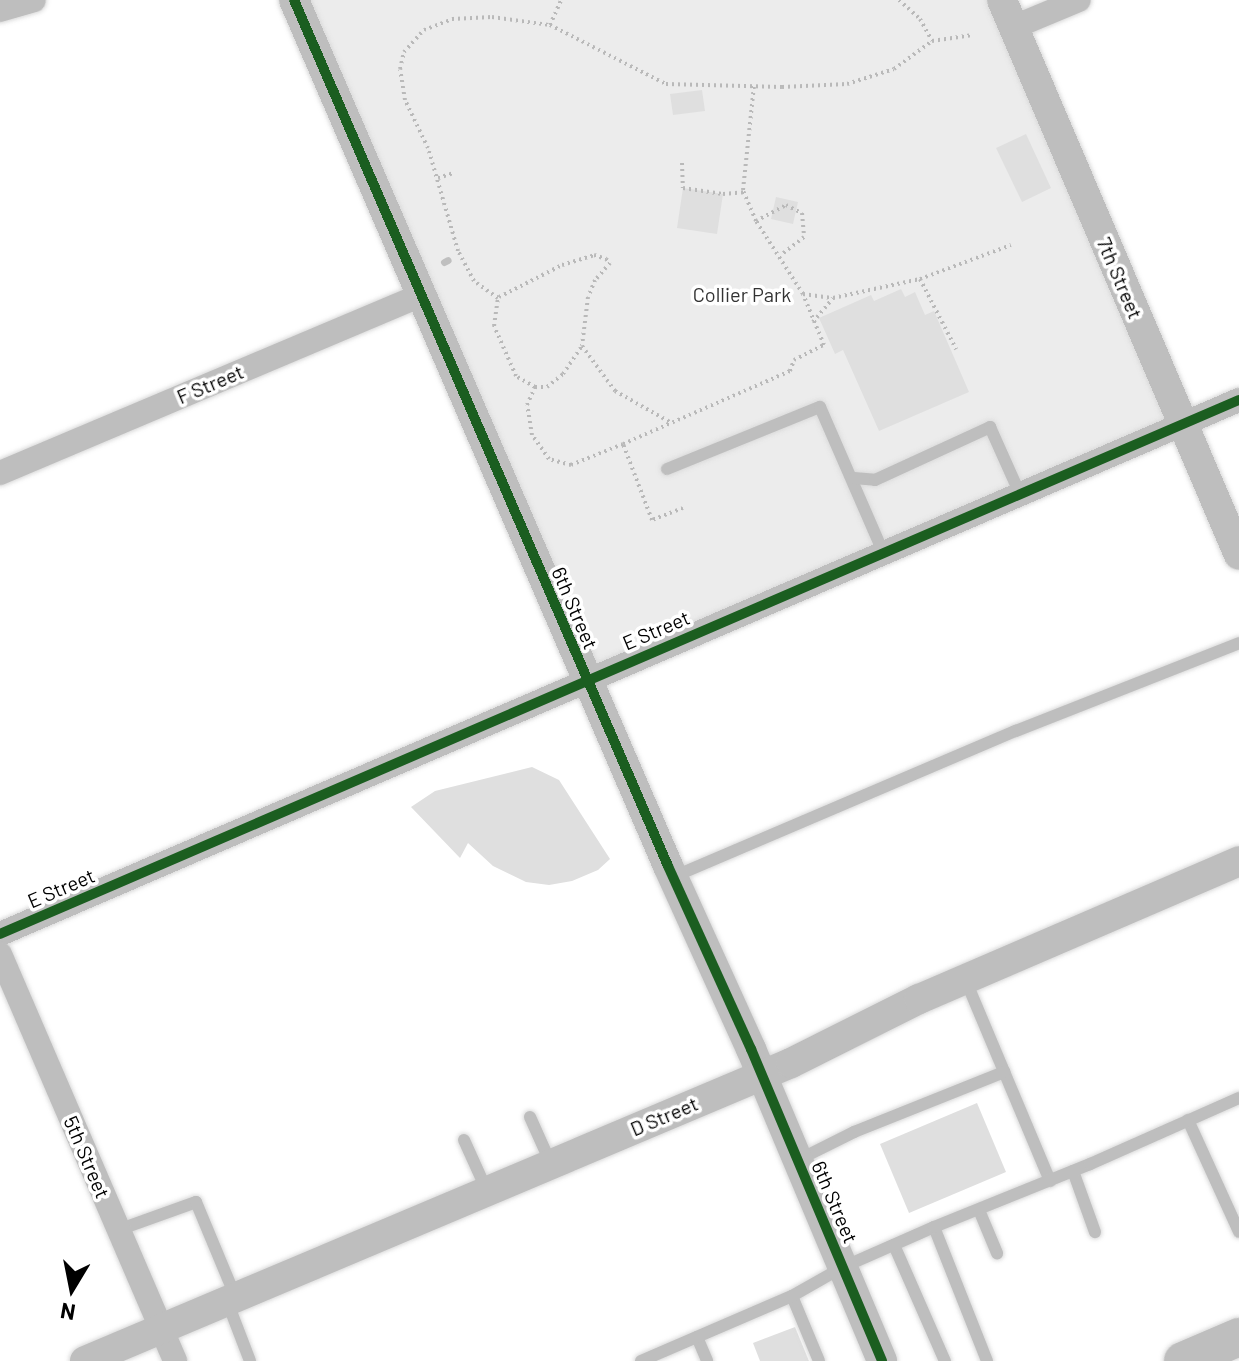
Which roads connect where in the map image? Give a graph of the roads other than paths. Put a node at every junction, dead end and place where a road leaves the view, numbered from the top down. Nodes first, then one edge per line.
1 (34, 0) edge
2 (294, 0) edge
3 (1079, 0) edge
4 (0, 10) edge
5 (1008, 14) edge
6 (421, 295) junction
7 (1239, 400) edge
8 (1183, 424) junction
9 (667, 469) dead end
10 (0, 473) edge
11 (854, 478) junction
12 (1020, 494) junction
13 (883, 552) junction
14 (1239, 555) edge
15 (1239, 643) edge
16 (587, 680) junction
17 (1239, 861) edge
18 (673, 877) junction
19 (0, 934) edge
20 (0, 954) edge
21 (966, 979) junction
22 (1004, 1072) junction
23 (762, 1075) junction
24 (1239, 1098) edge
25 (530, 1117) dead end
26 (1188, 1120) junction
27 (464, 1140) dead end
28 (798, 1160) junction
29 (551, 1164) junction
30 (1073, 1171) junction
31 (1050, 1181) junction
32 (487, 1191) junction
33 (979, 1210) junction
34 (934, 1227) junction
35 (118, 1230) junction
36 (1095, 1232) dead end
37 (1239, 1232) edge
38 (894, 1245) junction
39 (997, 1253) dead end
40 (843, 1267) junction
41 (792, 1296) junction
42 (231, 1300) junction
43 (160, 1329) junction
44 (697, 1337) junction
45 (1239, 1337) edge
46 (85, 1361) edge
47 (175, 1361) edge
48 (250, 1361) edge
49 (641, 1361) edge
50 (707, 1361) edge
51 (819, 1361) edge
52 (882, 1361) edge
53 (945, 1361) edge
54 (987, 1361) edge
55 (1183, 1361) edge

1 - 4 street
2 - 6 street, 6th Street
3 - 5 street
5 - 8 street, 7th Street
6 - 10 street, F Street
6 - 16 street, 6th Street
7 - 8 street, E Street
8 - 12 street, E Street
8 - 14 street, 7th Street
9 - 11 lane
11 - 12 lane
11 - 13 lane
12 - 13 street, E Street
13 - 16 street, E Street
15 - 18 lane
16 - 18 street, 6th Street
16 - 19 street, E Street
17 - 21 street, D Street
18 - 23 street, 6th Street
20 - 35 street, 5th Street
21 - 22 lane
21 - 23 street, D Street
22 - 28 lane
22 - 31 lane
23 - 28 street, 6th Street
23 - 29 street, D Street
24 - 26 lane
25 - 29 lane
26 - 30 lane
26 - 37 lane
27 - 32 lane
28 - 40 street, 6th Street
29 - 32 street, D Street
30 - 31 lane
30 - 36 lane
31 - 33 lane
32 - 42 street, D Street
33 - 34 lane
33 - 39 lane
34 - 38 lane
34 - 54 lane
35 - 42 lane
35 - 43 street, 5th Street
38 - 40 lane
38 - 53 lane
40 - 41 lane
40 - 52 street, 6th Street
41 - 44 lane
41 - 51 lane
42 - 43 street, D Street
42 - 48 lane
43 - 46 street, D Street
43 - 47 street, 5th Street
44 - 49 lane
44 - 50 lane
45 - 55 main road

